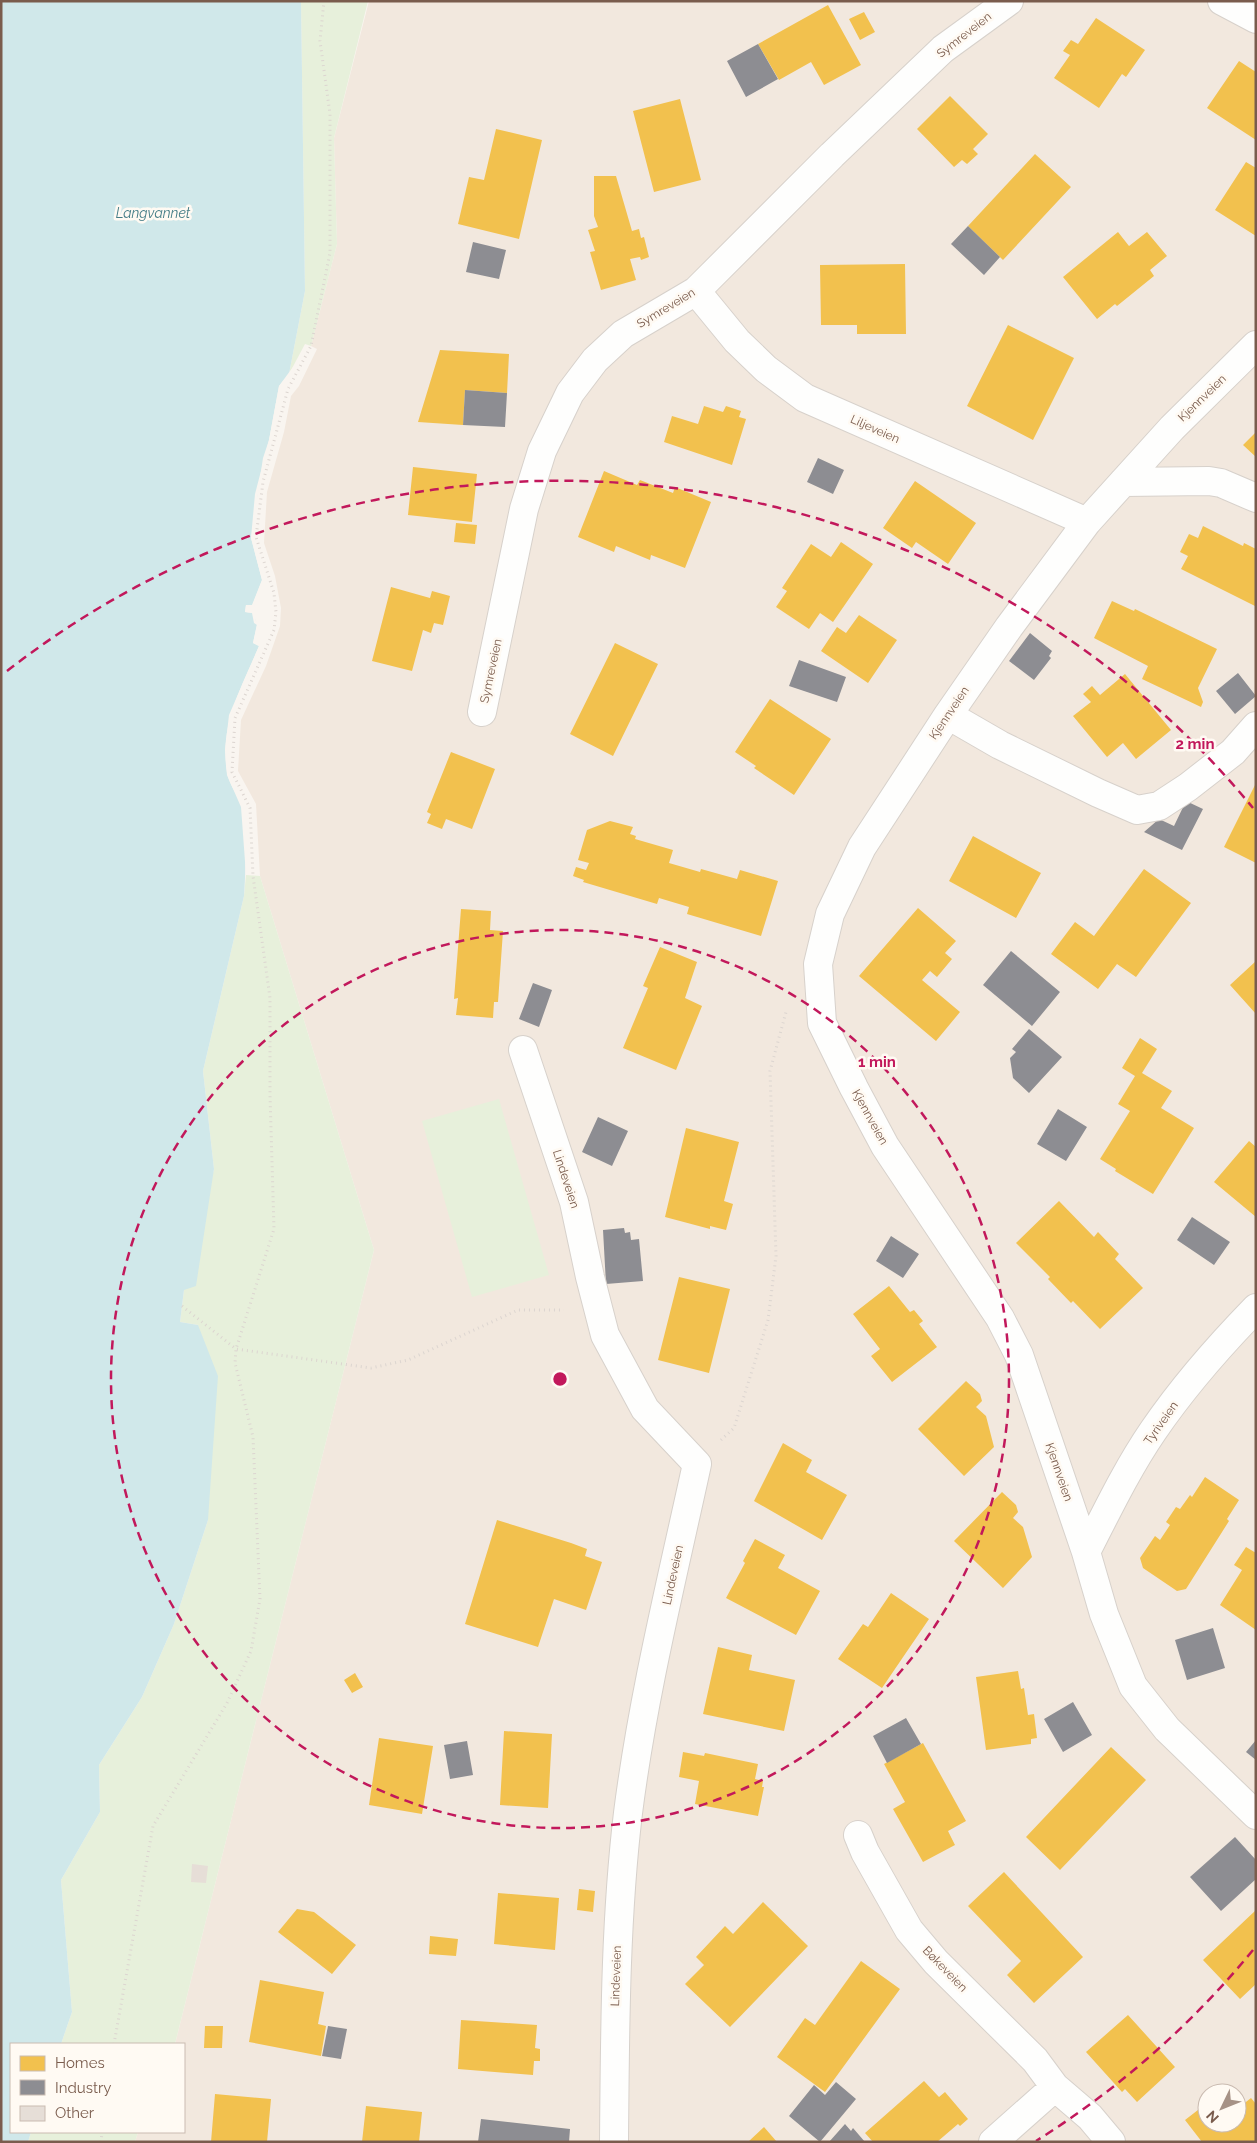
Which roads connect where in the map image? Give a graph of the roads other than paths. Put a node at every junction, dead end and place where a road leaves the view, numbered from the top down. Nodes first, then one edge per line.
1 (1009, 1) edge
2 (1222, 1) edge
3 (1256, 20) edge
4 (696, 291) junction
5 (1256, 345) edge
6 (1122, 482) junction
7 (1256, 498) edge
8 (1087, 522) junction
9 (482, 712) dead end
10 (948, 715) junction
11 (1256, 726) edge
12 (522, 1050) dead end
13 (1256, 1308) edge
14 (1086, 1552) junction
15 (1256, 1815) edge
16 (858, 1835) dead end
17 (1055, 2087) junction
18 (614, 2142) edge
19 (993, 2142) edge
20 (1111, 2142) edge

1 - 4 street, Symreveien
2 - 3 street
4 - 8 street, Liljeveien
4 - 9 street, Symreveien
5 - 6 street, Kjennveien
6 - 7 street
6 - 8 street, Kjennveien
8 - 10 street, Kjennveien
10 - 11 street
10 - 14 street, Kjennveien
12 - 18 street, Lindeveien
13 - 14 street, Tyriveien
14 - 15 street, Kjennveien
16 - 17 street, Bøkeveien
17 - 19 street
17 - 20 street, Bøkeveien

